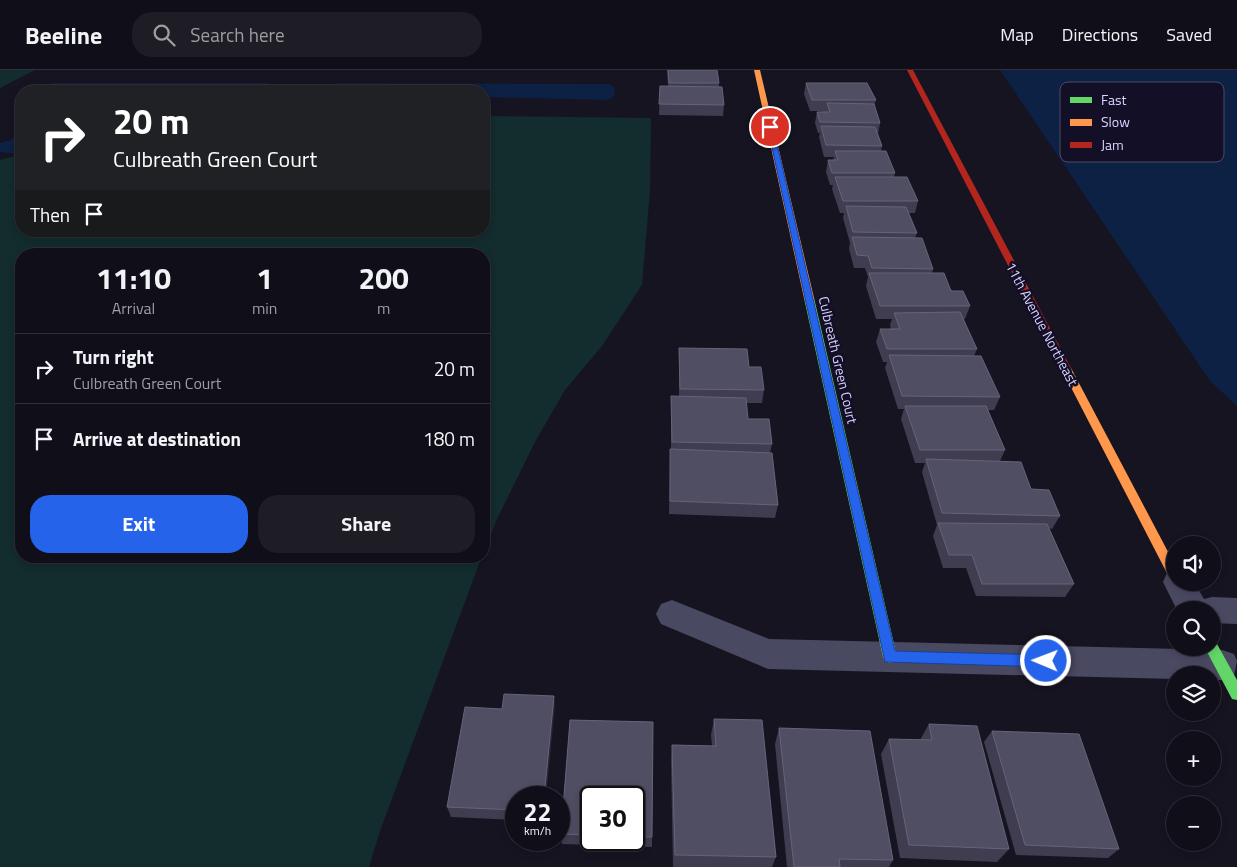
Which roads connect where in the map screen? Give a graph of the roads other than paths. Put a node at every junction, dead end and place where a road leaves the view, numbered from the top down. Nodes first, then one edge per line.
1 (757, 70) edge
2 (910, 70) edge
3 (1166, 560) edge
4 (1221, 610) edge
5 (1237, 611) edge
6 (672, 614) dead end
7 (1217, 656) edge
8 (890, 657) junction
9 (1237, 694) edge

1 - 8 street, Culbreath Green Court
2 - 3 street, 11th Avenue Northeast
4 - 5 street
6 - 8 street
7 - 8 street
7 - 9 street

